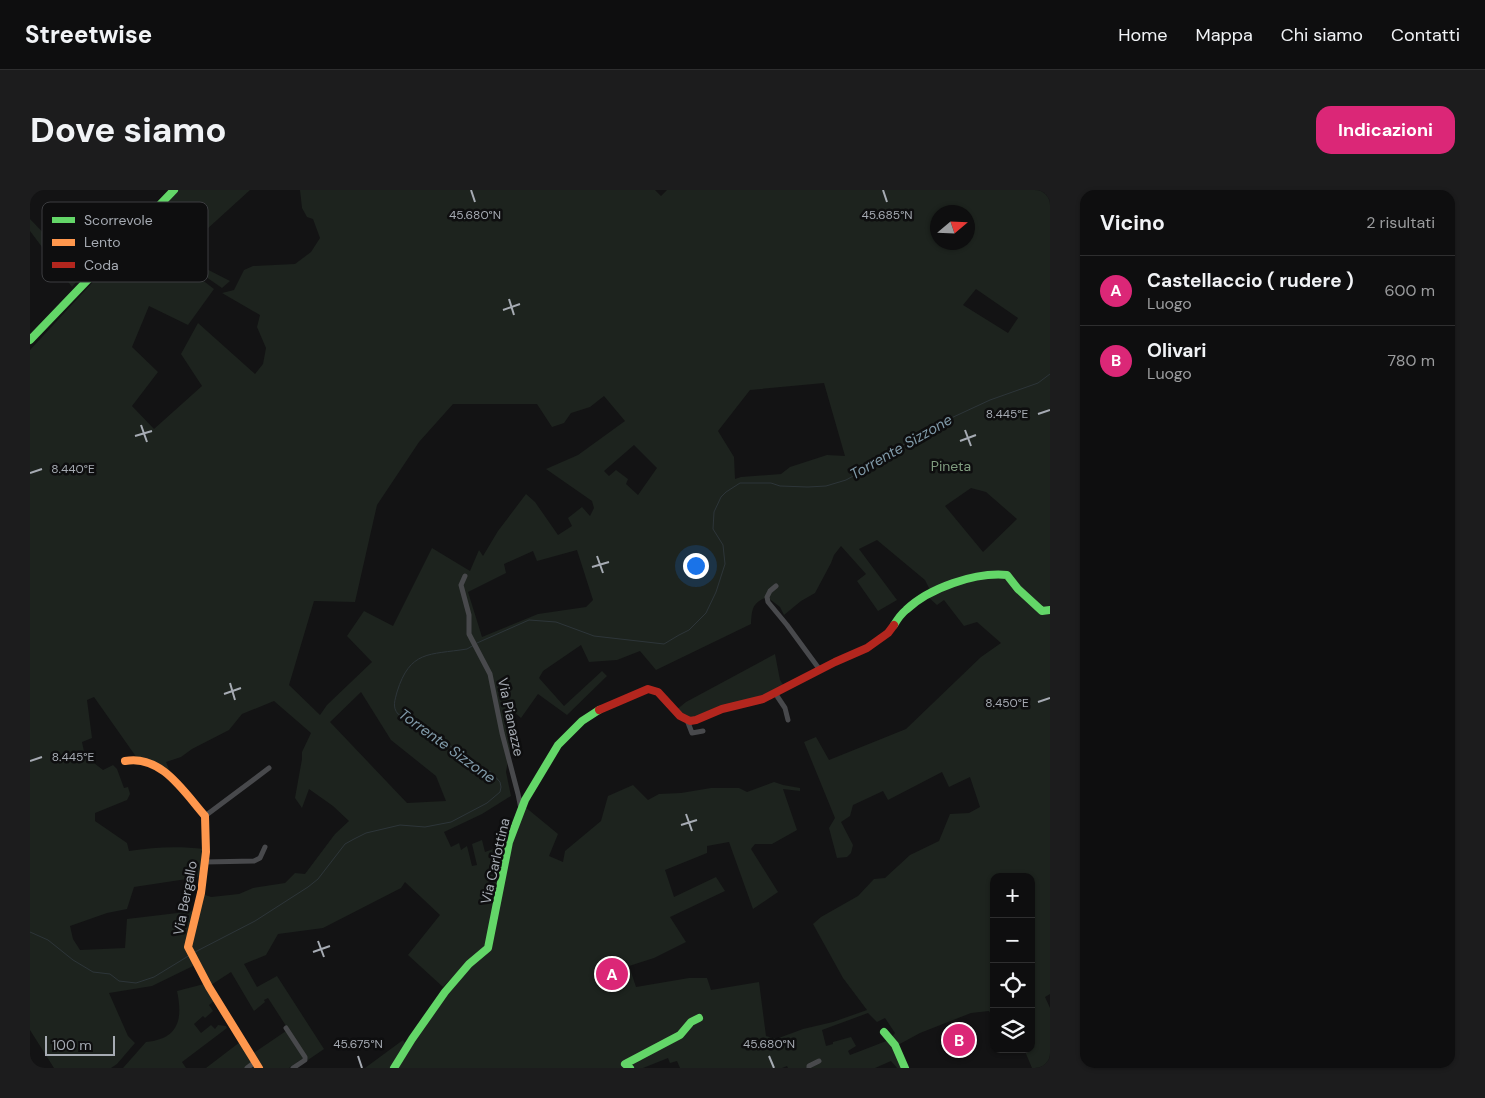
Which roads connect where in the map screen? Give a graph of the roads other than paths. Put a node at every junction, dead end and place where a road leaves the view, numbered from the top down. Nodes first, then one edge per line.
1 (174, 190) edge
2 (162, 202) edge
3 (86, 282) edge
4 (30, 340) edge
5 (465, 576) dead end
6 (776, 586) dead end
7 (1050, 610) edge
8 (820, 670) junction
9 (775, 693) junction
10 (686, 720) junction
11 (788, 720) dead end
12 (703, 731) dead end
13 (125, 761) dead end
14 (269, 768) dead end
15 (521, 809) junction
16 (205, 816) junction
17 (265, 847) dead end
18 (205, 862) junction
19 (699, 1018) dead end
20 (286, 1028) dead end
21 (884, 1032) dead end
22 (819, 1061) dead end
23 (257, 1065) edge
24 (628, 1066) edge
25 (247, 1068) edge
26 (293, 1068) edge
27 (394, 1068) edge
28 (809, 1068) edge
29 (906, 1068) edge

1 - 2 street
3 - 4 street
5 - 15 street, Via Pianazze
6 - 8 street
7 - 8 street
8 - 9 street
9 - 10 street
9 - 11 street
10 - 12 street
10 - 15 street, Via Carlottina
13 - 16 street
14 - 16 street
15 - 27 street, Via Carlottina
16 - 18 street, Via Bergallo
17 - 18 street
18 - 23 street, Via Bergallo
19 - 24 street
20 - 26 street
21 - 29 street
22 - 28 street
23 - 25 street

